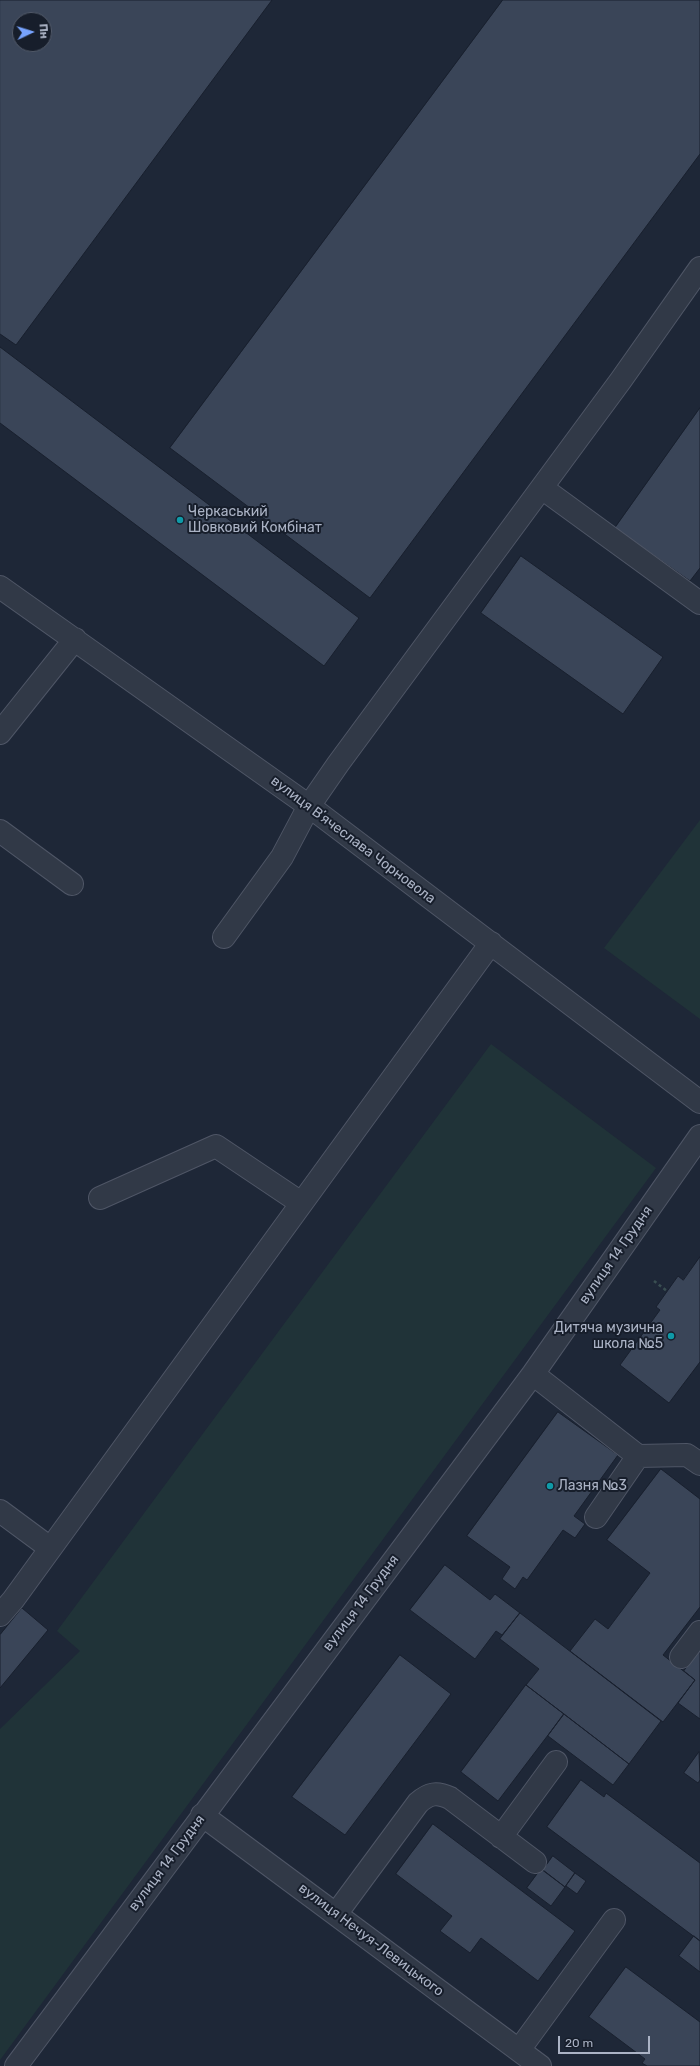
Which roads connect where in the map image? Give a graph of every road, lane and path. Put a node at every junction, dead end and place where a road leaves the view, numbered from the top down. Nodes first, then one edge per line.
1 (700, 268) edge
2 (542, 488) junction
3 (0, 587) edge
4 (700, 603) edge
5 (75, 639) junction
6 (0, 733) edge
7 (309, 806) junction
8 (0, 831) edge
9 (72, 884) dead end
10 (224, 937) dead end
11 (491, 943) junction
12 (700, 1102) edge
13 (700, 1136) edge
14 (100, 1198) dead end
15 (301, 1203) junction
16 (654, 1281) dead end
17 (667, 1292) dead end
18 (533, 1374) junction
19 (638, 1456) junction
20 (700, 1464) edge
21 (0, 1511) edge
22 (596, 1517) dead end
23 (50, 1548) junction
24 (0, 1615) edge
25 (700, 1632) edge
26 (681, 1657) dead end
27 (556, 1762) dead end
28 (202, 1815) junction
29 (501, 1837) junction
30 (535, 1862) dead end
31 (336, 1914) junction
32 (614, 1920) dead end
33 (519, 2050) junction
34 (16, 2066) edge
35 (540, 2066) edge

1 - 2 street
2 - 4 street
2 - 7 street
3 - 5 street, вулиця Вʼячеслава Чорновола
5 - 6 street
5 - 7 street, вулиця Вʼячеслава Чорновола
7 - 10 street
7 - 11 street, вулиця Вʼячеслава Чорновола
8 - 9 street
11 - 12 street, вулиця Вʼячеслава Чорновола
11 - 15 street
13 - 18 street, вулиця 14 Грудня
14 - 15 street
15 - 23 street
16 - 17 path
18 - 19 street
18 - 28 street, вулиця 14 Грудня
19 - 20 street
19 - 22 street
21 - 23 street
23 - 24 street
25 - 26 street
27 - 29 street
28 - 31 street, вулиця Нечуя-Левицького
28 - 34 street, вулиця 14 Грудня
29 - 30 street
29 - 31 street
31 - 33 street, вулиця Нечуя-Левицького
32 - 33 street
33 - 35 street, вулиця Нечуя-Левицького

